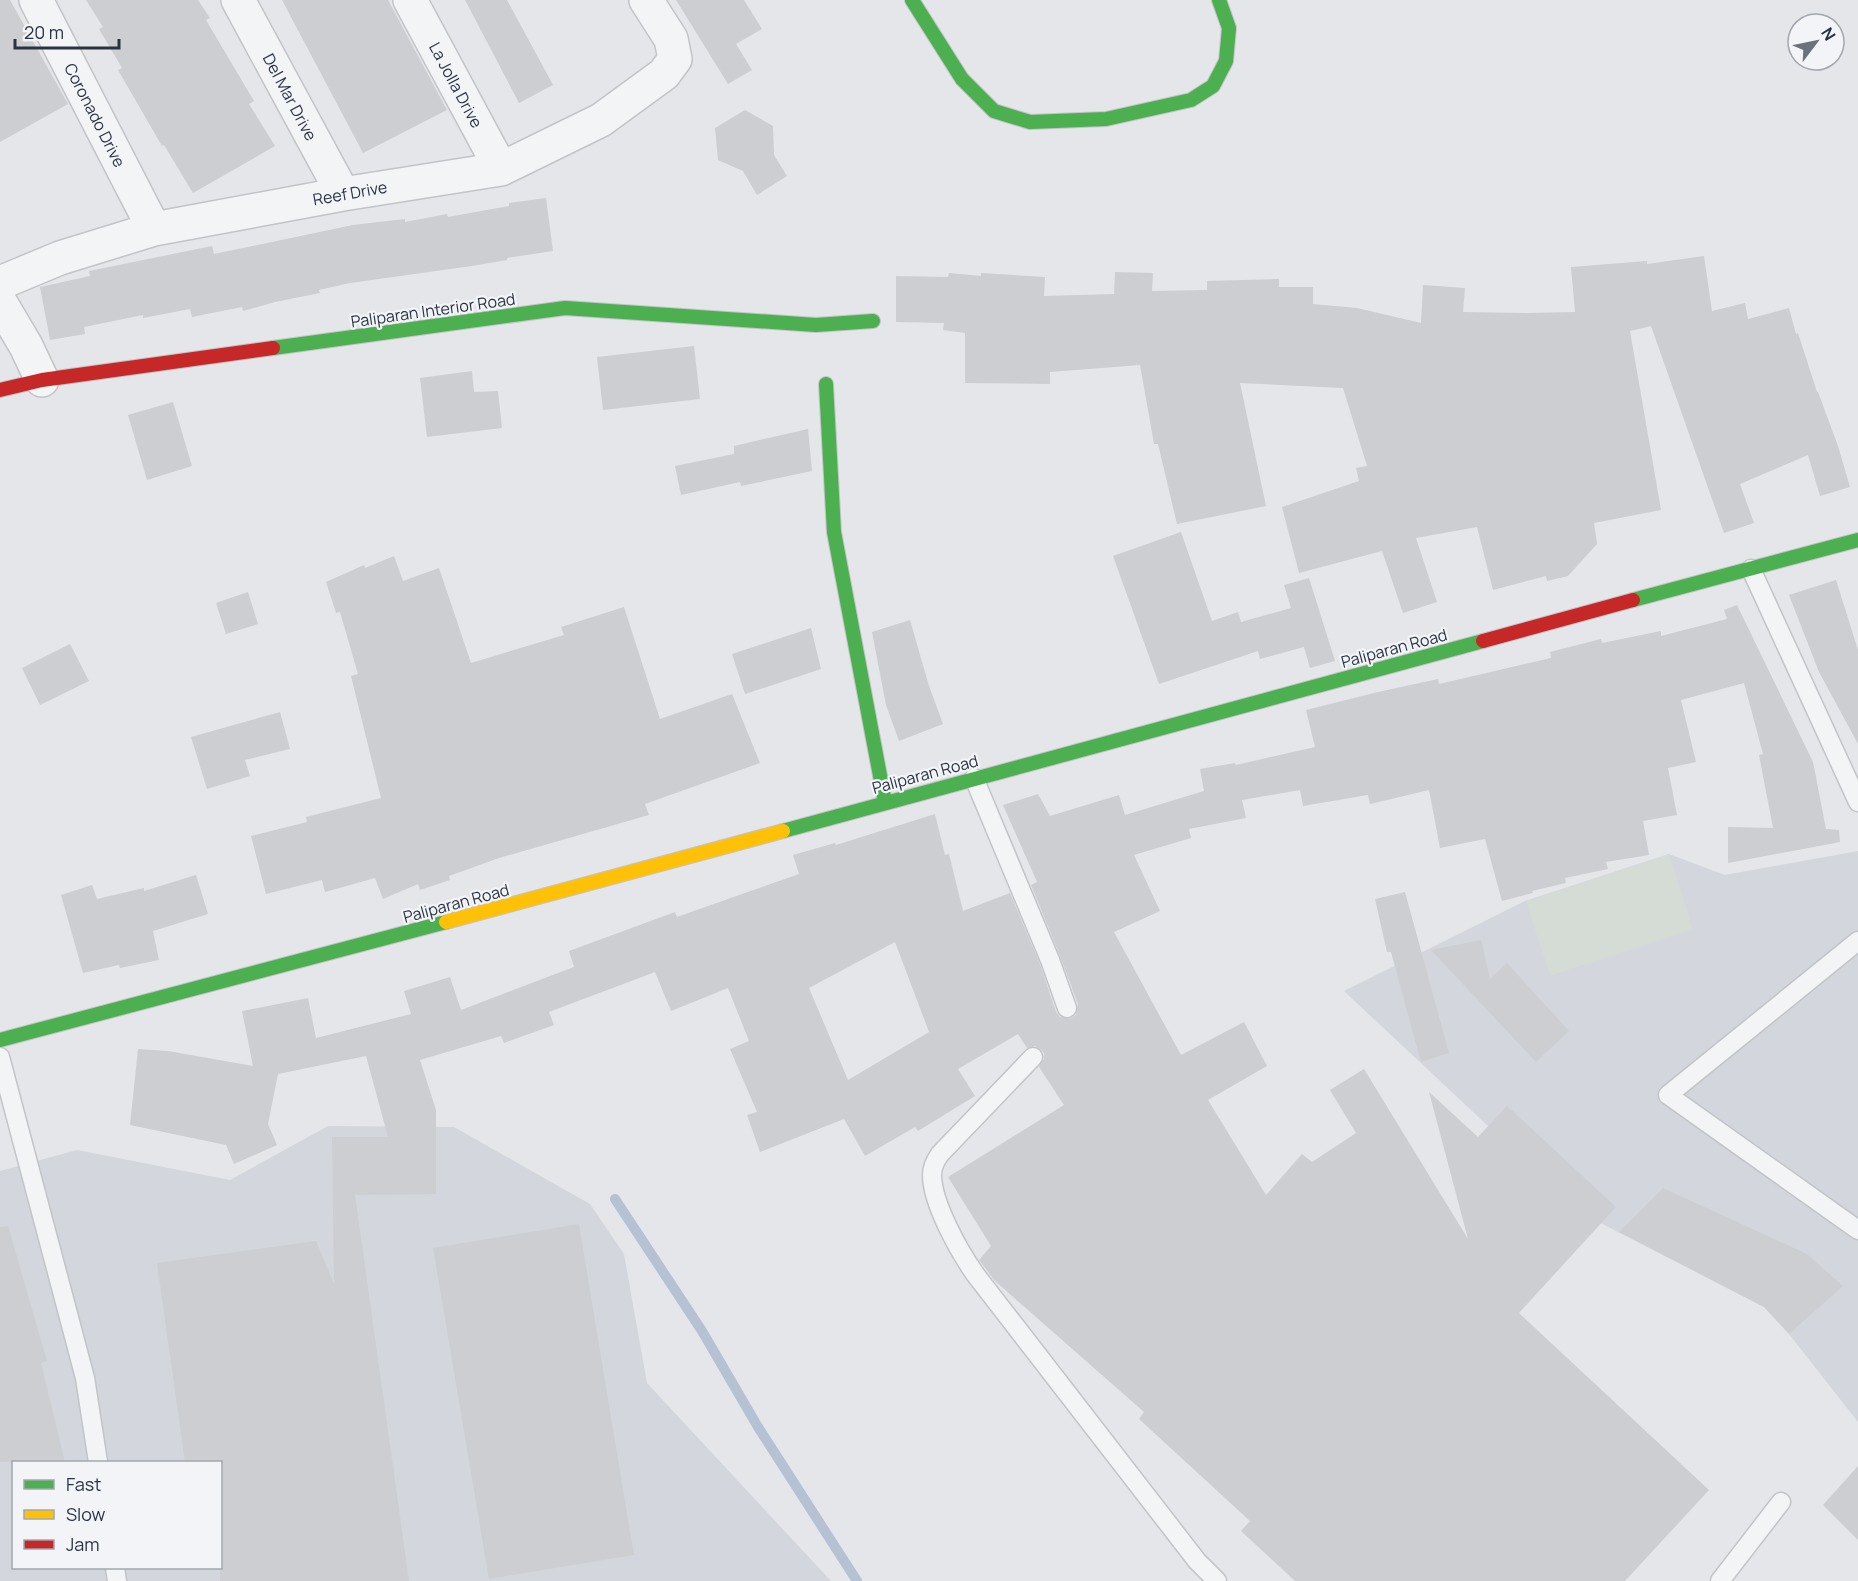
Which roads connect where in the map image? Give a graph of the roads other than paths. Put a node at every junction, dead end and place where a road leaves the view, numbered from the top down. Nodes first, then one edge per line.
1 (36, 0) edge
2 (238, 0) edge
3 (410, 0) edge
4 (646, 0) edge
5 (912, 0) edge
6 (1219, 0) edge
7 (501, 169) junction
8 (343, 194) junction
9 (154, 229) junction
10 (0, 283) edge
11 (0, 302) edge
12 (873, 321) dead end
13 (42, 380) junction
14 (826, 384) dead end
15 (0, 390) edge
16 (1858, 540) edge
17 (1751, 569) junction
18 (974, 778) junction
19 (885, 802) junction
20 (1858, 802) edge
21 (1858, 942) edge
22 (1067, 1008) dead end
23 (0, 1040) edge
24 (0, 1057) edge
25 (1033, 1057) dead end
26 (1858, 1230) edge
27 (98, 1461) edge
28 (1781, 1502) dead end
29 (1216, 1581) edge
30 (1720, 1581) edge

1 - 9 street, Coronado Drive
2 - 8 street, Del Mar Drive
3 - 7 street, La Jolla Drive
4 - 7 street, Reef Drive
5 - 6 main road
7 - 8 street, Reef Drive
8 - 9 street, Reef Drive
9 - 10 street, Reef Drive
11 - 13 street
12 - 13 main road, Paliparan Interior Road
13 - 15 main road, Paliparan Interior Road
14 - 19 main road
16 - 17 main road, Paliparan Road
17 - 18 main road, Paliparan Road
17 - 20 lane
18 - 19 main road, Paliparan Road
18 - 22 lane
19 - 23 main road, Paliparan Road
21 - 26 lane
24 - 27 lane
25 - 29 lane
28 - 30 lane

